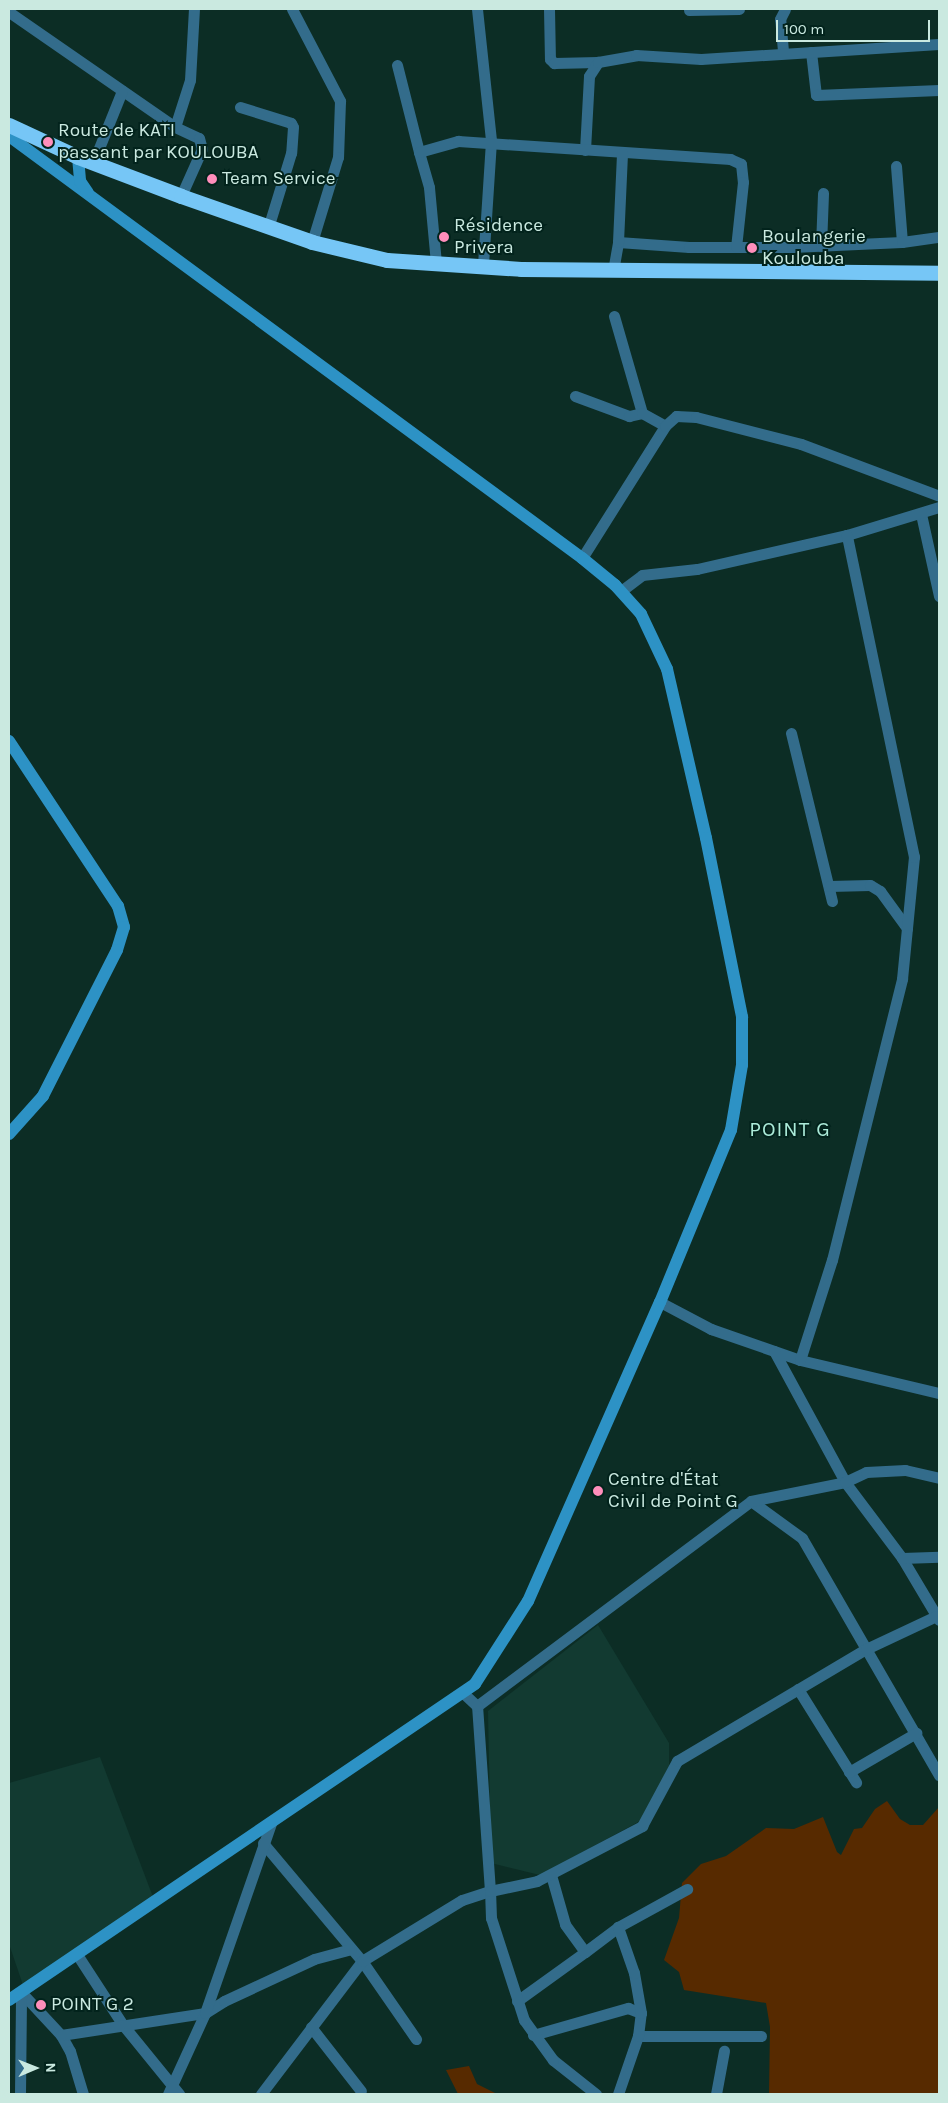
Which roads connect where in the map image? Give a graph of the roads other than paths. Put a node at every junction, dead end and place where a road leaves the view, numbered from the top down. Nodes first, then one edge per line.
1 (194, 9) edge
2 (292, 9) edge
3 (477, 9) edge
4 (549, 9) edge
5 (739, 9) edge
6 (785, 9) edge
7 (689, 10) edge
8 (9, 12) edge
9 (939, 44) edge
10 (783, 51) junction
11 (811, 52) junction
12 (598, 62) junction
13 (397, 65) dead end
14 (939, 90) edge
15 (122, 91) junction
16 (240, 107) dead end
17 (9, 125) edge
18 (175, 127) junction
19 (9, 136) edge
20 (490, 141) junction
21 (585, 150) junction
22 (419, 152) junction
23 (622, 152) junction
24 (78, 157) junction
25 (93, 163) junction
26 (896, 166) dead end
27 (823, 193) dead end
28 (181, 196) junction
29 (102, 207) junction
30 (269, 225) junction
31 (939, 236) edge
32 (312, 242) junction
33 (618, 242) junction
34 (902, 242) junction
35 (821, 246) junction
36 (736, 248) junction
37 (436, 263) junction
38 (484, 266) junction
39 (614, 271) junction
40 (939, 273) edge
41 (614, 316) dead end
42 (574, 396) dead end
43 (642, 413) junction
44 (665, 426) junction
45 (939, 496) edge
46 (939, 508) edge
47 (921, 514) junction
48 (847, 535) junction
49 (582, 558) junction
50 (621, 591) junction
51 (939, 596) edge
52 (791, 733) dead end
53 (9, 741) edge
54 (829, 886) junction
55 (832, 901) dead end
56 (907, 928) junction
57 (9, 1134) edge
58 (660, 1302) junction
59 (774, 1351) junction
60 (800, 1360) junction
61 (939, 1393) edge
62 (939, 1478) edge
63 (845, 1482) junction
64 (751, 1501) junction
65 (939, 1557) edge
66 (902, 1558) junction
67 (938, 1618) edge
68 (866, 1649) junction
69 (798, 1690) junction
70 (463, 1693) junction
71 (477, 1706) junction
72 (916, 1733) junction
73 (939, 1775) edge
74 (272, 1821) junction
75 (263, 1843) junction
76 (551, 1875) junction
77 (687, 1889) dead end
78 (490, 1891) junction
79 (618, 1927) junction
80 (351, 1949) junction
81 (585, 1952) junction
82 (78, 1956) junction
83 (362, 1962) junction
84 (21, 1992) junction
85 (9, 2000) edge
86 (517, 2001) junction
87 (205, 2013) junction
88 (641, 2013) junction
89 (123, 2025) junction
90 (311, 2027) junction
91 (61, 2035) junction
92 (533, 2035) junction
93 (638, 2036) junction
94 (761, 2036) dead end
95 (416, 2039) dead end
96 (724, 2051) dead end
97 (170, 2089) edge
98 (361, 2091) dead end
99 (20, 2094) edge
100 (83, 2094) edge
101 (179, 2094) edge
102 (261, 2094) edge
103 (596, 2094) edge
104 (618, 2094) edge
105 (716, 2094) edge

1 - 18 street
2 - 32 street
3 - 20 street
4 - 12 street
5 - 7 street
6 - 10 street
8 - 15 street
9 - 11 street
10 - 11 street
10 - 12 street
11 - 14 street
12 - 21 street
13 - 22 street
15 - 18 street
15 - 25 street
16 - 30 street
17 - 24 highway
18 - 28 street
19 - 29 street
20 - 21 street
20 - 22 street
20 - 38 street
21 - 23 street
22 - 37 street
23 - 33 street
23 - 36 street
24 - 25 highway
24 - 29 street
25 - 28 highway
26 - 34 street
27 - 35 street
28 - 30 highway
29 - 49 street
30 - 32 highway
31 - 34 street
32 - 37 highway
33 - 36 street
33 - 39 street
34 - 35 street
35 - 36 street
37 - 38 highway
38 - 39 highway
39 - 40 highway
41 - 43 street
42 - 43 street
43 - 44 street
44 - 45 street
44 - 49 street
46 - 47 street
47 - 48 street
47 - 51 street
48 - 50 street
48 - 56 street
49 - 50 street
50 - 58 street
52 - 54 street
53 - 57 street
54 - 55 street
54 - 56 street
56 - 60 street
58 - 59 street
58 - 70 street
59 - 60 street
59 - 63 street
60 - 61 street
62 - 63 street
63 - 64 street
63 - 66 street
64 - 68 street
64 - 71 street
65 - 66 street
66 - 67 street
67 - 68 street
68 - 69 street
68 - 72 street
69 - 72 street
69 - 76 street
70 - 71 street
70 - 74 street
71 - 78 street
72 - 73 street
74 - 75 street
74 - 82 street
75 - 80 street
75 - 87 street
76 - 78 street
76 - 81 street
77 - 79 street
78 - 83 street
78 - 86 street
79 - 81 street
79 - 88 street
80 - 83 street
80 - 87 street
81 - 86 street
82 - 84 street
82 - 89 street
83 - 90 street
83 - 95 street
84 - 85 street
84 - 91 street
84 - 99 street
86 - 92 street
87 - 89 street
87 - 97 street
88 - 92 street
88 - 93 street
89 - 91 street
89 - 97 street
90 - 98 street
90 - 102 street
91 - 100 street
92 - 103 street
93 - 94 street
93 - 104 street
96 - 105 street
97 - 101 street

